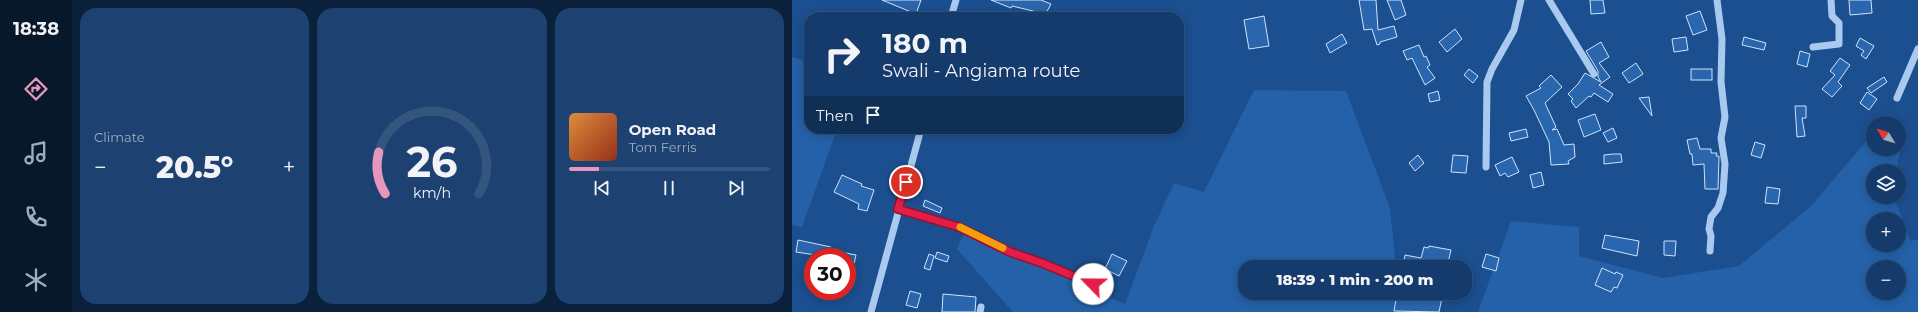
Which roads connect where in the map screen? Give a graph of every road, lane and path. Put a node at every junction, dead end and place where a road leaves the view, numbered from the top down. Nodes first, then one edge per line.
1 (956, 0) edge
2 (1521, 0) edge
3 (1549, 0) edge
4 (1717, 0) edge
5 (1831, 0) edge
6 (952, 12) edge
7 (1813, 46) dead end
8 (1918, 49) edge
9 (1594, 74) dead end
10 (1897, 98) dead end
11 (920, 134) edge
12 (1486, 167) dead end
13 (898, 209) junction
14 (1710, 251) dead end
15 (1093, 284) dead end
16 (871, 312) edge

1 - 6 street
2 - 12 street
3 - 9 street
4 - 14 street
5 - 7 street
8 - 10 street
11 - 13 street
13 - 15 street
13 - 16 street

